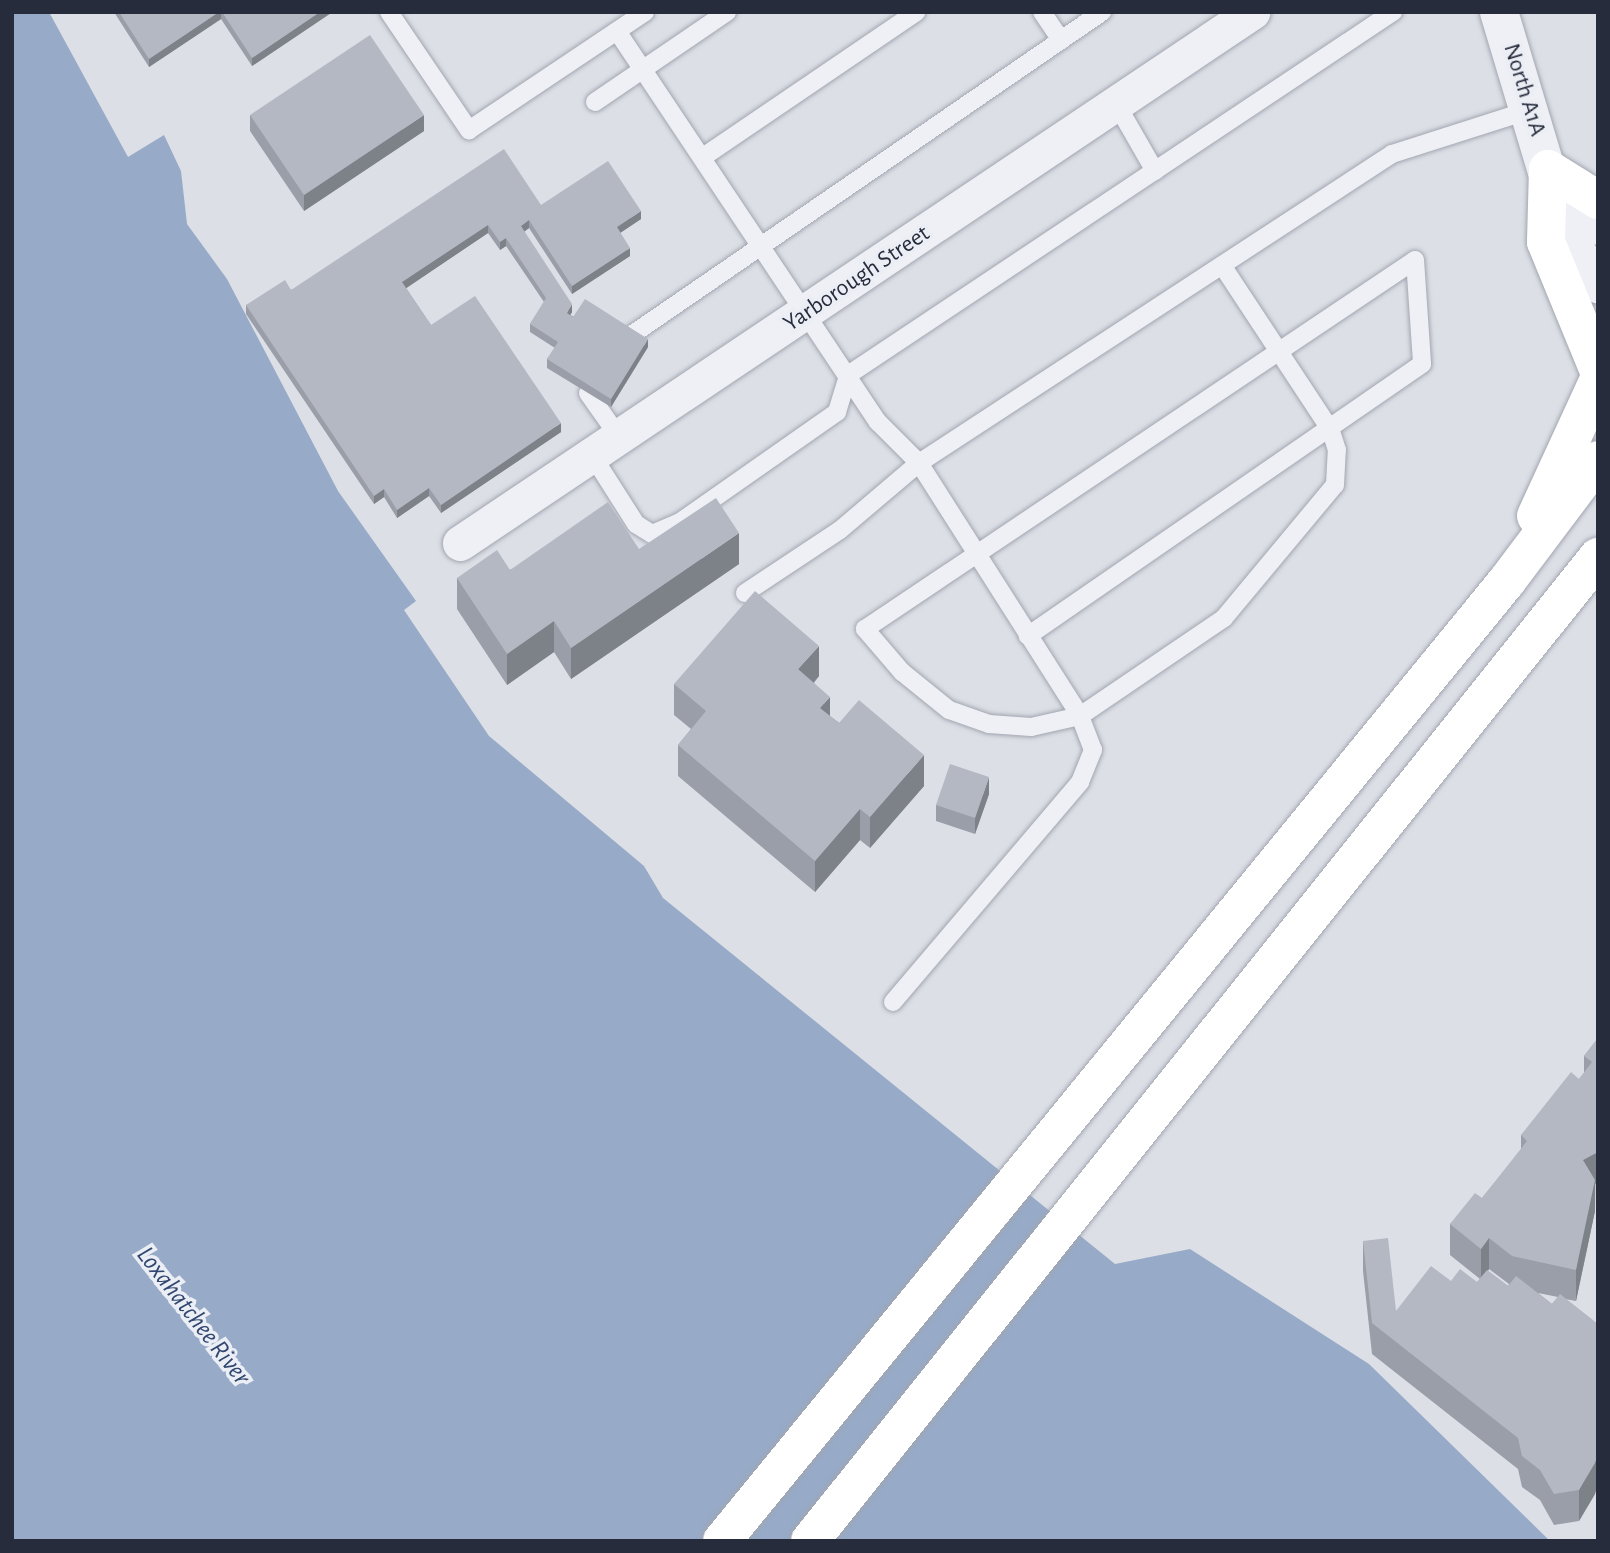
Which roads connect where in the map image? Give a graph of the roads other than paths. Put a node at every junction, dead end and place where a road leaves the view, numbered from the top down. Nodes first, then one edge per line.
1 (645, 12) edge
2 (727, 12) edge
3 (916, 12) edge
4 (1042, 12) edge
5 (1102, 12) edge
6 (1252, 12) edge
7 (1393, 12) edge
8 (1499, 12) edge
9 (391, 13) edge
10 (617, 31) junction
11 (1061, 40) junction
12 (643, 69) junction
13 (595, 102) dead end
14 (1117, 105) junction
15 (1530, 110) junction
16 (703, 158) junction
17 (1548, 169) junction
18 (1155, 171) junction
19 (1598, 200) edge
20 (1598, 226) edge
21 (761, 244) junction
22 (1222, 265) junction
23 (1598, 284) edge
24 (806, 312) junction
25 (630, 336) edge
26 (1280, 353) junction
27 (1598, 369) edge
28 (848, 375) junction
29 (1598, 381) edge
30 (588, 393) edge
31 (1330, 429) junction
32 (605, 446) junction
33 (1598, 460) edge
34 (919, 463) junction
35 (460, 543) dead end
36 (975, 556) junction
37 (1598, 557) edge
38 (1507, 581) junction
39 (745, 593) dead end
40 (1028, 636) junction
41 (1080, 716) junction
42 (894, 1002) dead end
43 (722, 1541) edge
44 (810, 1541) edge

1 - 10 lane
2 - 12 lane
3 - 16 lane
4 - 11 lane
5 - 11 lane
6 - 14 street, Yarborough Street
7 - 18 lane
8 - 15 street, North A1A
9 - 10 lane
10 - 12 lane
11 - 21 lane
12 - 13 lane
12 - 16 lane
14 - 18 lane
14 - 24 street, Yarborough Street
15 - 17 street, North A1A
15 - 22 lane
16 - 21 lane
17 - 19 main road
17 - 20 street, North A1A
17 - 23 street, North A1A
17 - 27 main road
18 - 28 lane
21 - 24 lane
21 - 25 lane
22 - 26 lane
22 - 34 lane
24 - 28 lane
24 - 32 street, Yarborough Street
26 - 31 lane
26 - 31 lane
26 - 36 lane
28 - 32 lane
28 - 34 lane
29 - 38 main road
30 - 32 lane
31 - 40 lane
31 - 41 lane
32 - 35 street, Yarborough Street
33 - 38 main road
34 - 36 lane
34 - 39 lane
36 - 40 lane
36 - 41 lane
37 - 44 main road
38 - 43 main road
40 - 41 lane
41 - 42 lane

